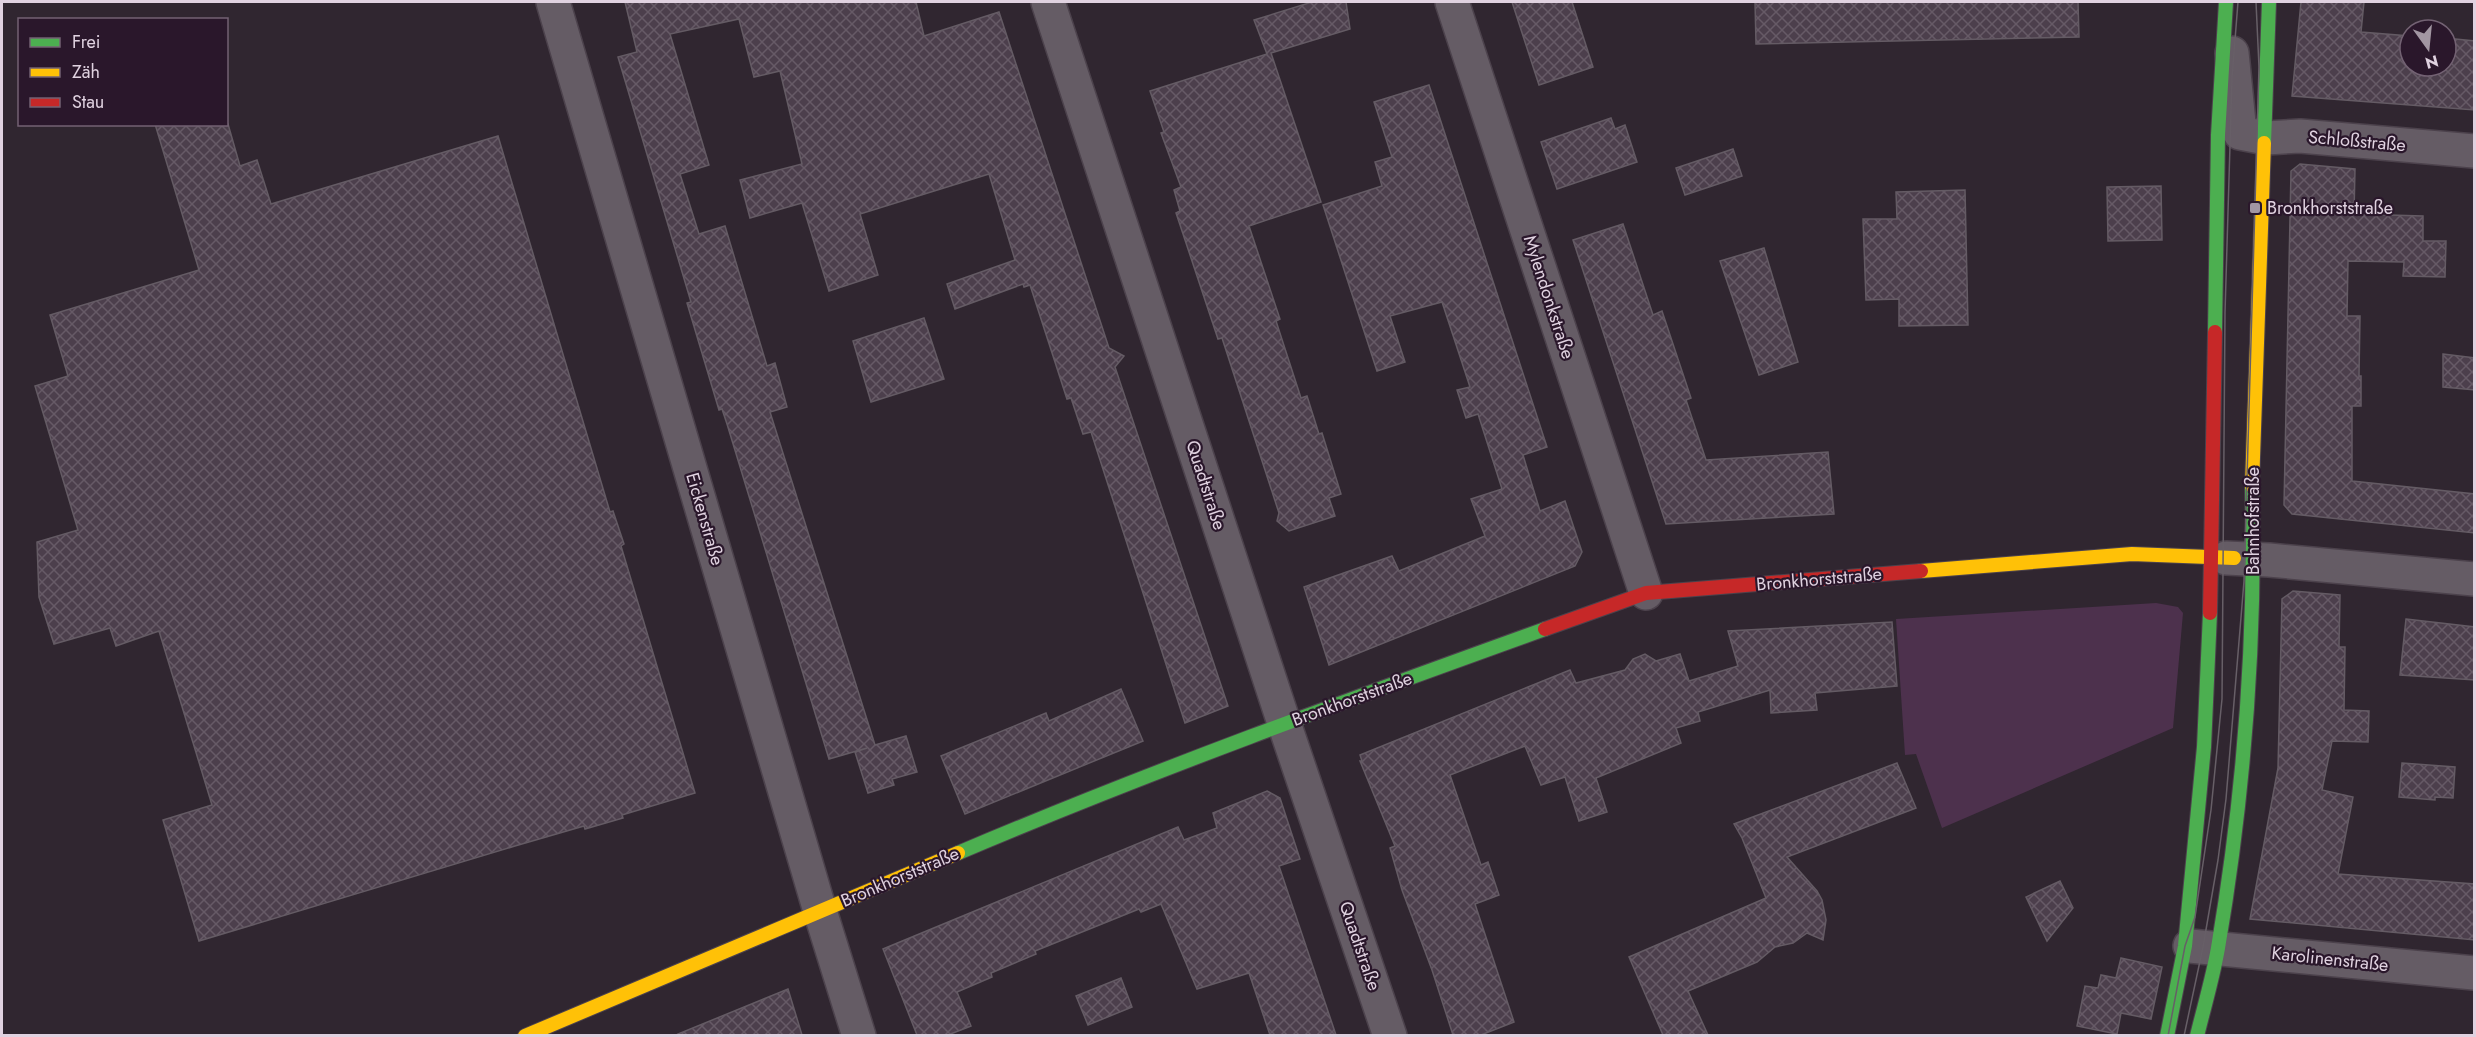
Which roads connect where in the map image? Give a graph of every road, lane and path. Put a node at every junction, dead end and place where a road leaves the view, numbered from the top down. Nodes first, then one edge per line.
1 (553, 2) edge
2 (1048, 2) edge
3 (1452, 2) edge
4 (2269, 2) edge
5 (2225, 7) edge
6 (2253, 136) junction
7 (2475, 151) edge
8 (2230, 558) junction
9 (2475, 579) edge
10 (1646, 593) junction
11 (1284, 723) junction
12 (820, 911) junction
13 (2185, 946) junction
14 (2218, 949) junction
15 (2475, 973) edge
16 (525, 1035) edge
17 (859, 1035) edge
18 (1390, 1035) edge
19 (2168, 1035) edge
20 (2197, 1035) edge

1 - 12 street, Eickenstraße
2 - 11 street, Quadtstraße
3 - 10 street, Mylendonkstraße
4 - 6 main road, Bahnhofstraße
5 - 6 street, Bahnhofstraße
5 - 8 main road, Bahnhofstraße
6 - 7 street, Schloßstraße
6 - 8 main road, Bahnhofstraße
8 - 9 street, Bronkhorststraße
8 - 10 main road, Bronkhorststraße
8 - 13 main road, Bahnhofstraße
8 - 14 main road, Bahnhofstraße
10 - 11 main road, Bronkhorststraße
11 - 12 main road, Bronkhorststraße
11 - 18 street, Quadtstraße
12 - 16 main road, Bronkhorststraße
12 - 17 street, Eickenstraße
13 - 14 street, Karolinenstraße
13 - 19 main road, Bahnhofstraße
14 - 15 street, Karolinenstraße
14 - 20 main road, Bahnhofstraße

